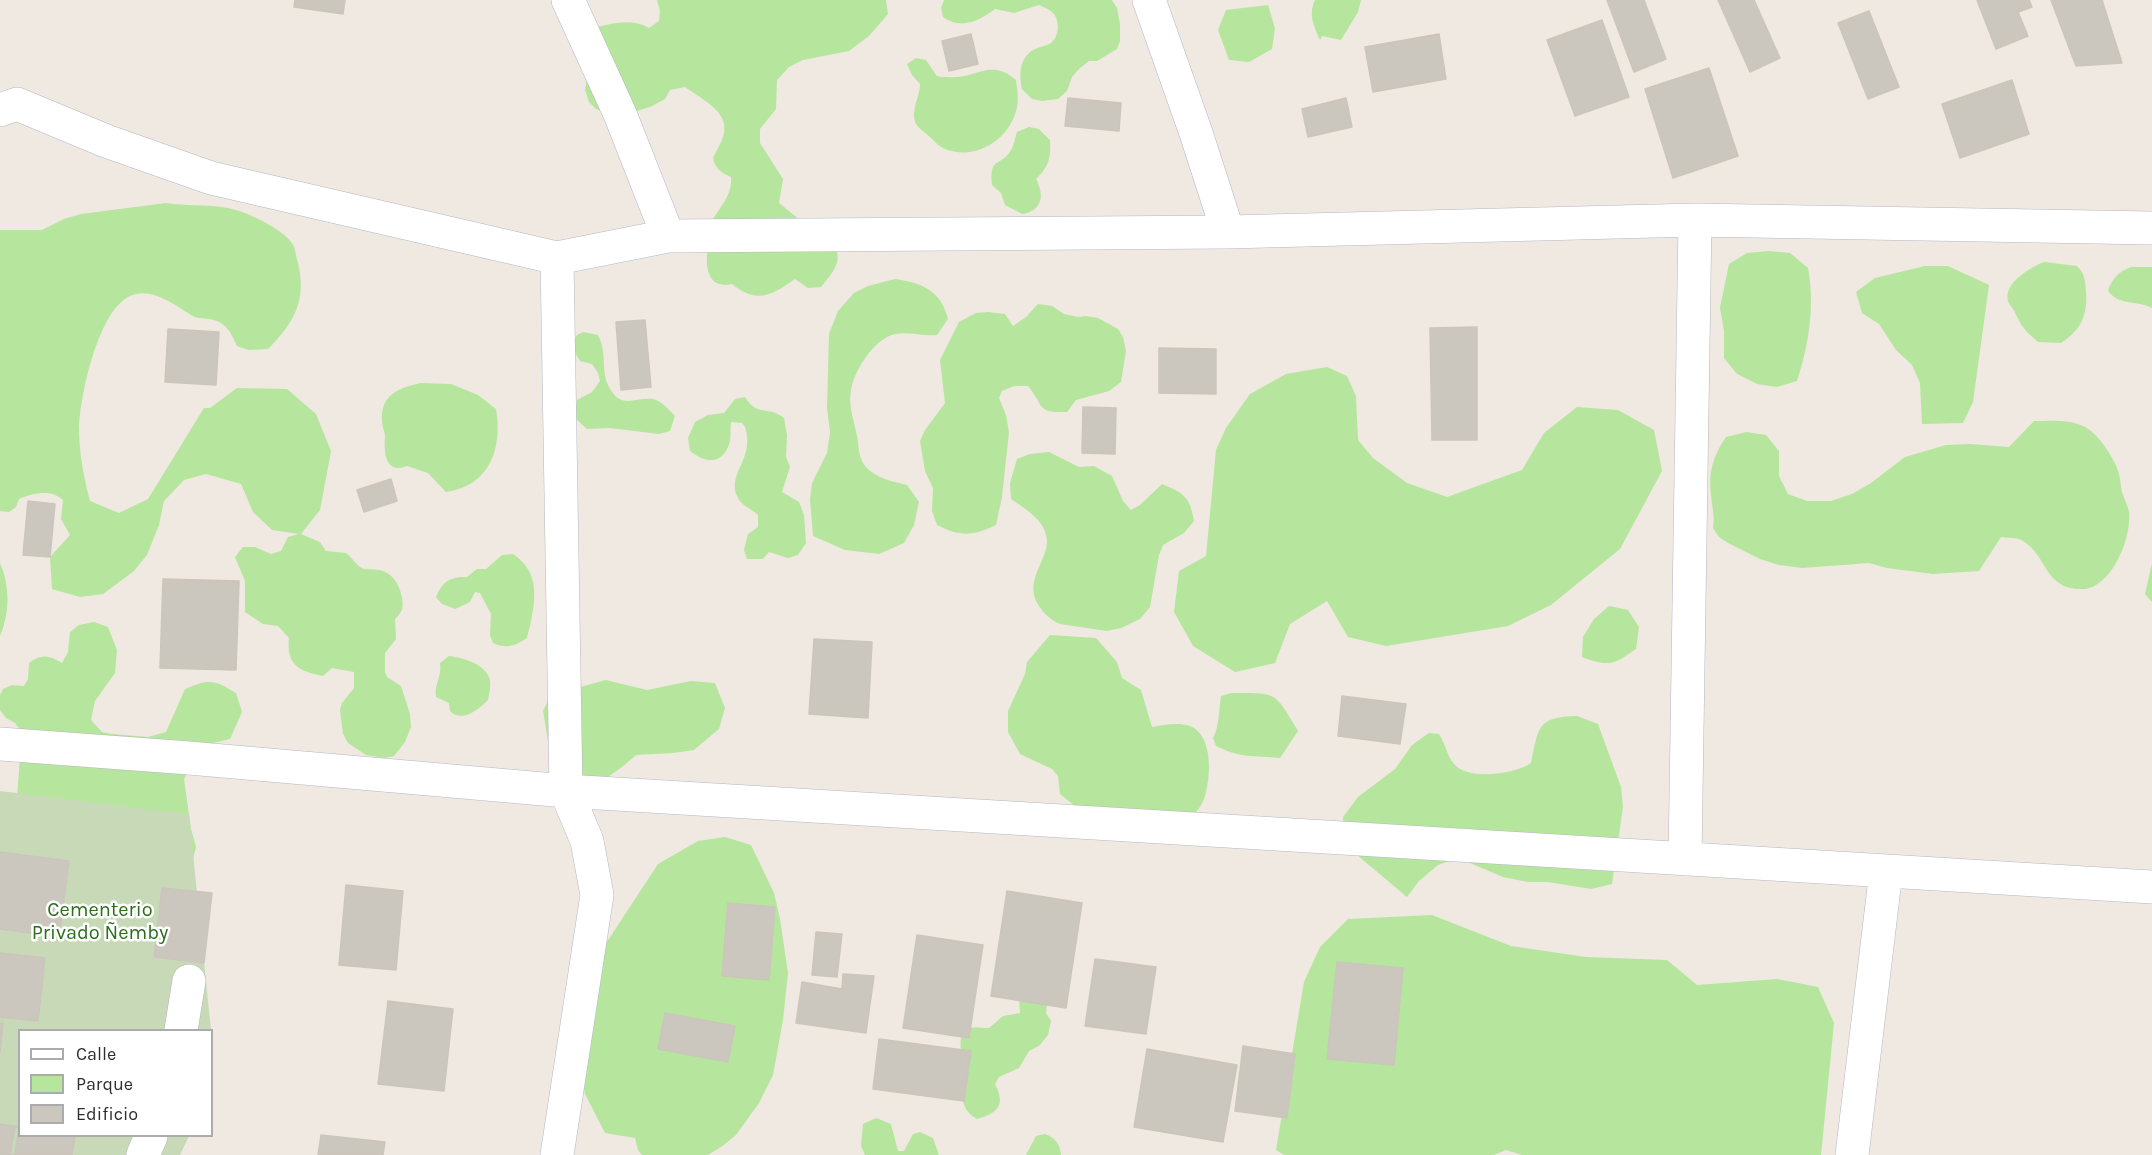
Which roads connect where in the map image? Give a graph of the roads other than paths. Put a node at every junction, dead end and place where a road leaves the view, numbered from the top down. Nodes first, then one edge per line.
1 (568, 0) edge
2 (1149, 0) edge
3 (6, 102) edge
4 (1695, 220) junction
5 (2152, 228) edge
6 (1228, 232) junction
7 (668, 236) junction
8 (557, 258) junction
9 (0, 744) edge
10 (566, 791) junction
11 (1685, 859) junction
12 (1886, 871) junction
13 (2152, 887) edge
14 (189, 981) dead end
15 (180, 1029) edge
16 (150, 1137) edge
17 (143, 1155) edge
18 (557, 1155) edge
19 (1852, 1155) edge

1 - 7 street
2 - 6 street
3 - 8 street
4 - 5 street
4 - 6 street
4 - 11 street
6 - 7 street
7 - 8 street
8 - 10 street
9 - 10 street
10 - 11 street
10 - 18 street
11 - 12 street
12 - 13 street
12 - 19 street
14 - 15 street
16 - 17 street

